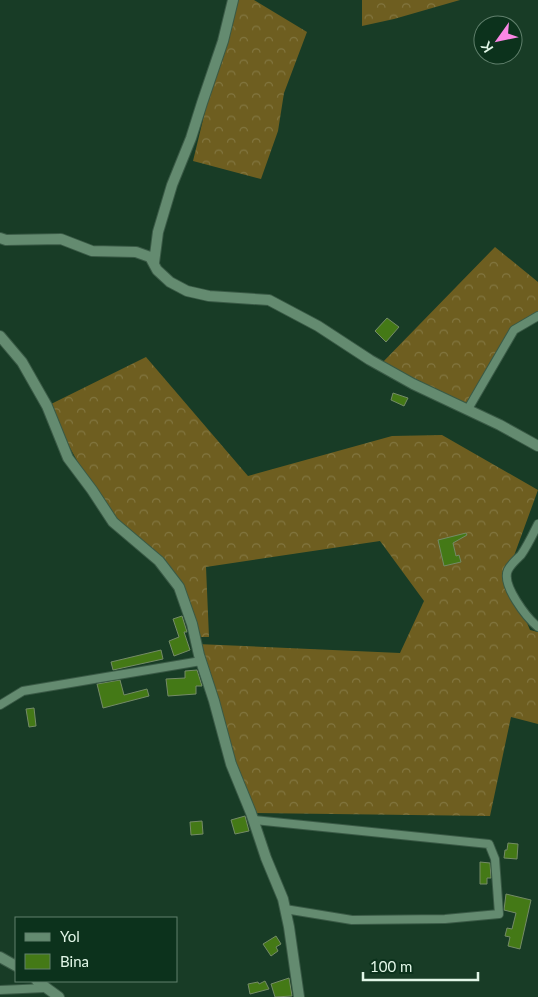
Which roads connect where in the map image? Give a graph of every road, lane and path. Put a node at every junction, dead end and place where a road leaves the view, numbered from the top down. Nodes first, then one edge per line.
1 (232, 0) edge
2 (0, 238) edge
3 (154, 263) junction
4 (538, 316) edge
5 (0, 336) edge
6 (468, 409) junction
7 (538, 446) edge
8 (538, 524) edge
9 (538, 627) edge
10 (201, 661) junction
11 (0, 705) edge
12 (254, 820) junction
13 (285, 910) junction
14 (0, 956) edge
15 (15, 965) edge
16 (41, 984) edge
17 (0, 990) edge
18 (59, 997) edge
19 (299, 997) edge

1 - 3 street
2 - 3 street
3 - 6 street
4 - 6 street
5 - 10 street
6 - 7 street
8 - 9 street
10 - 11 street
10 - 12 street
12 - 13 street
12 - 13 street
13 - 19 street
14 - 15 street
16 - 17 street
16 - 18 street

